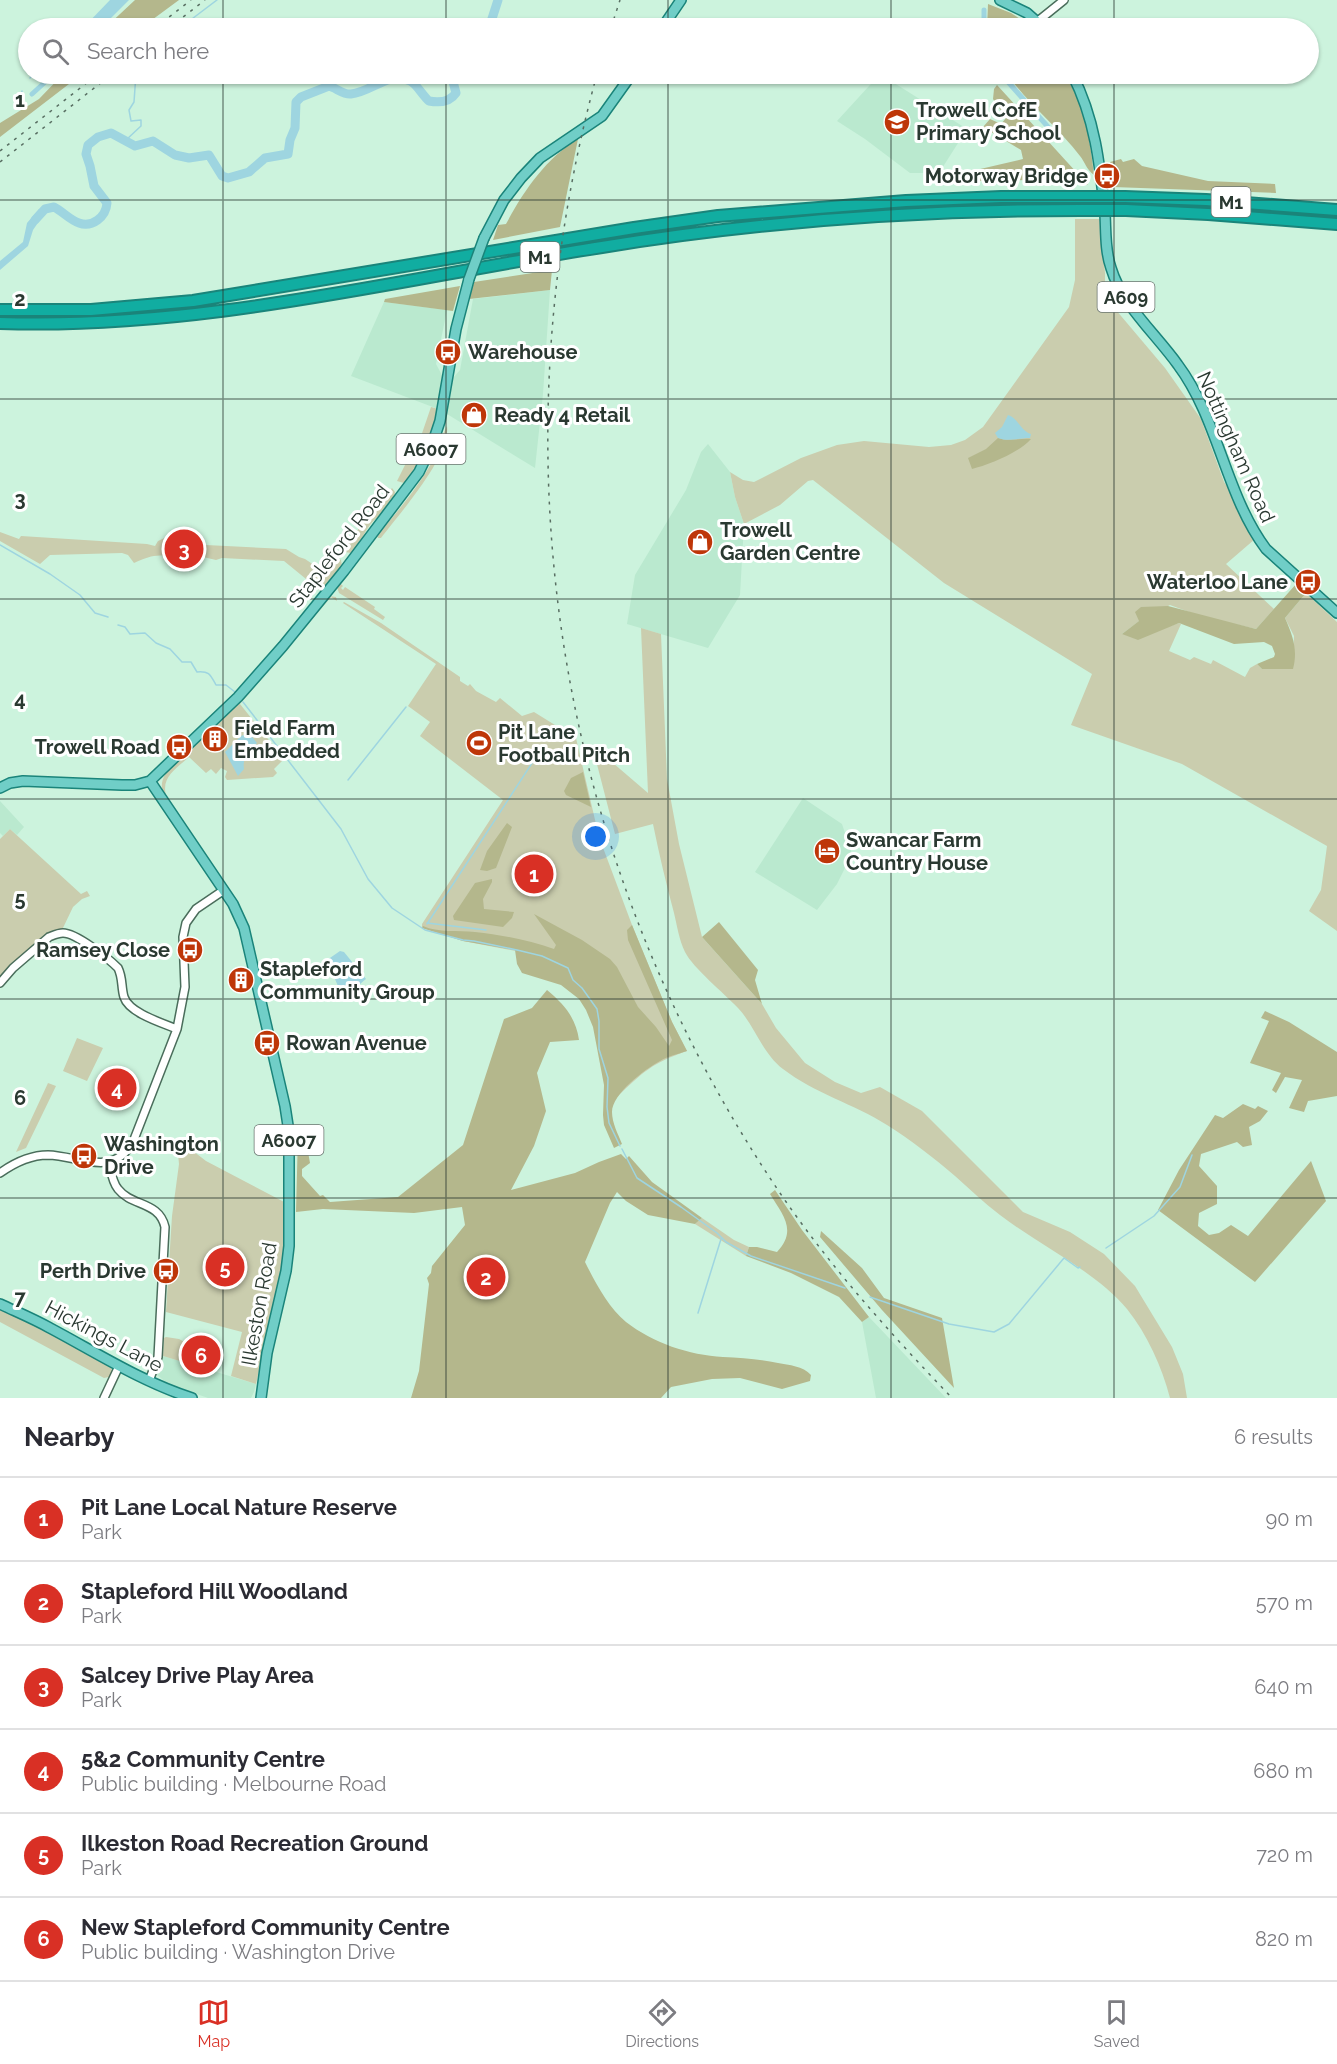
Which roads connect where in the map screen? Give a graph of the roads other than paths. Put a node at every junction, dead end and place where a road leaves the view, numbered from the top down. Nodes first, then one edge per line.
1 (681, 0) edge
2 (1000, 0) edge
3 (1064, 0) edge
4 (669, 18) edge
5 (1032, 18) edge
6 (1047, 18) edge
7 (625, 84) edge
8 (1076, 84) edge
9 (1337, 210) edge
10 (1337, 224) edge
11 (0, 310) edge
12 (0, 323) edge
13 (1337, 613) edge
14 (150, 781) junction
15 (0, 788) edge
16 (224, 890) junction
17 (0, 983) edge
18 (177, 1029) junction
19 (109, 1162) junction
20 (0, 1173) edge
21 (0, 1304) edge
22 (119, 1366) junction
23 (148, 1381) junction
24 (104, 1398) edge
25 (192, 1398) edge
26 (261, 1398) edge

1 - 4 main road
2 - 5 main road
3 - 6 street
7 - 14 main road, Stapleford Road / A6007, bridge
8 - 13 main road, Nottingham Road / A609
9 - 11 highway, M1, bridge
10 - 12 highway, M1, bridge
14 - 15 main road
14 - 16 main road, Ilkeston Road / A6007
16 - 18 street
16 - 26 main road, Ilkeston Road / A6007
17 - 18 street
18 - 19 street
19 - 20 street
19 - 23 street
21 - 22 main road, Hickings Lane
22 - 23 main road, Hickings Lane
22 - 24 street
23 - 25 main road, Hickings Lane

